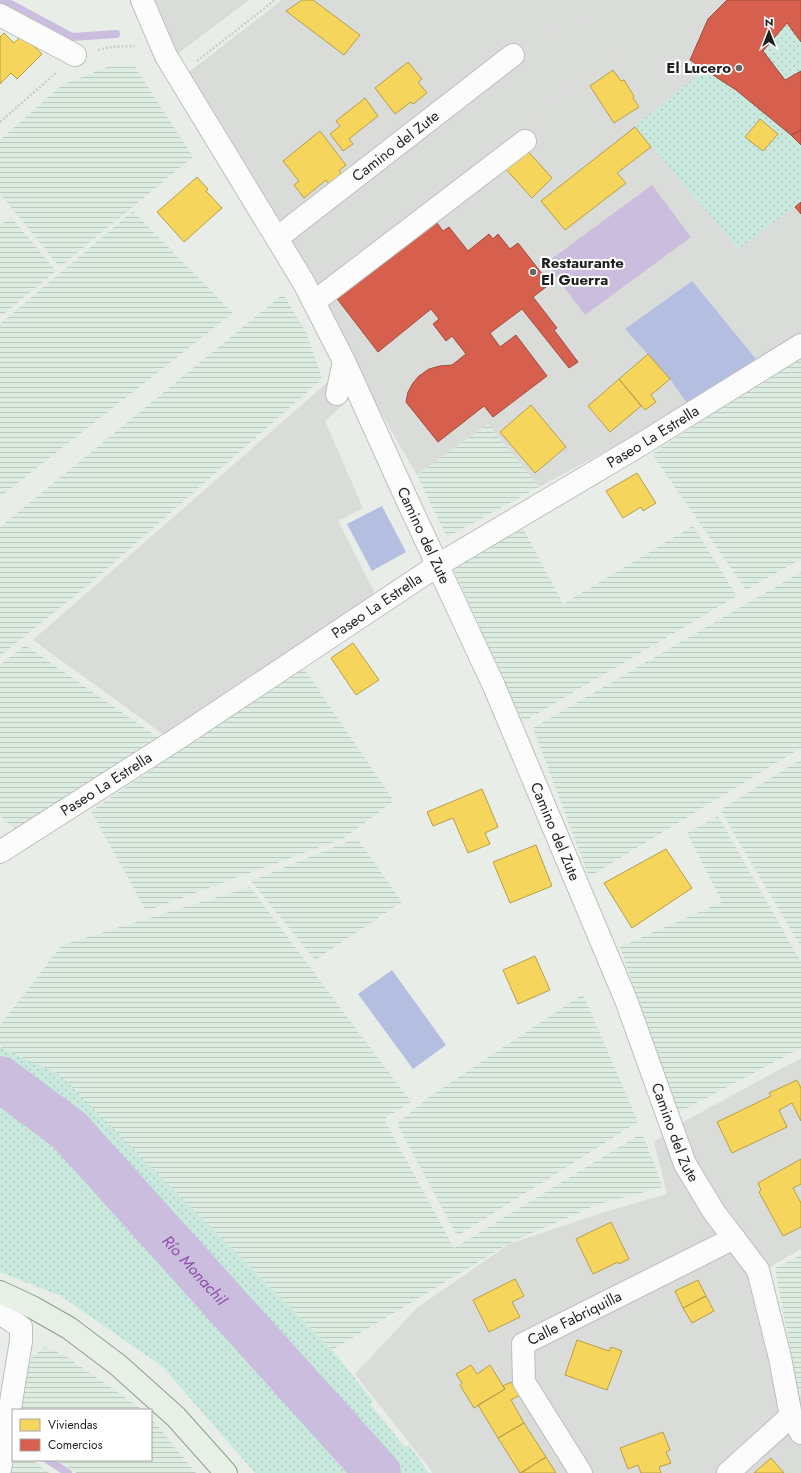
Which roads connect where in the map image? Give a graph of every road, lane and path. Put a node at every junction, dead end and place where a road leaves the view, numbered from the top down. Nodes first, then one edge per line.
1 (142, 0) edge
2 (275, 0) edge
3 (0, 14) edge
4 (75, 54) dead end
5 (514, 54) dead end
6 (177, 76) junction
7 (525, 141) dead end
8 (277, 238) junction
9 (314, 302) junction
10 (801, 345) edge
11 (344, 361) junction
12 (337, 394) dead end
13 (438, 565) junction
14 (0, 852) edge
15 (734, 1238) junction
16 (0, 1292) edge
17 (0, 1313) edge
18 (796, 1424) edge
19 (1, 1464) edge
20 (226, 1473) edge
21 (581, 1473) edge
22 (728, 1473) edge

1 - 6 street, Camino del Zute
2 - 6 path
3 - 4 street
5 - 8 street, Camino del Zute
6 - 8 street, Camino del Zute
7 - 9 street
8 - 9 street, Camino del Zute
9 - 11 street, Camino del Zute
10 - 13 street, Paseo La Estrella
11 - 12 street
11 - 13 street, Camino del Zute
13 - 14 street, Paseo La Estrella
13 - 15 street, Camino del Zute
15 - 18 street, Camino del Zute
15 - 21 street, Calle Fabriquilla
16 - 20 main road
17 - 19 street
18 - 22 street

